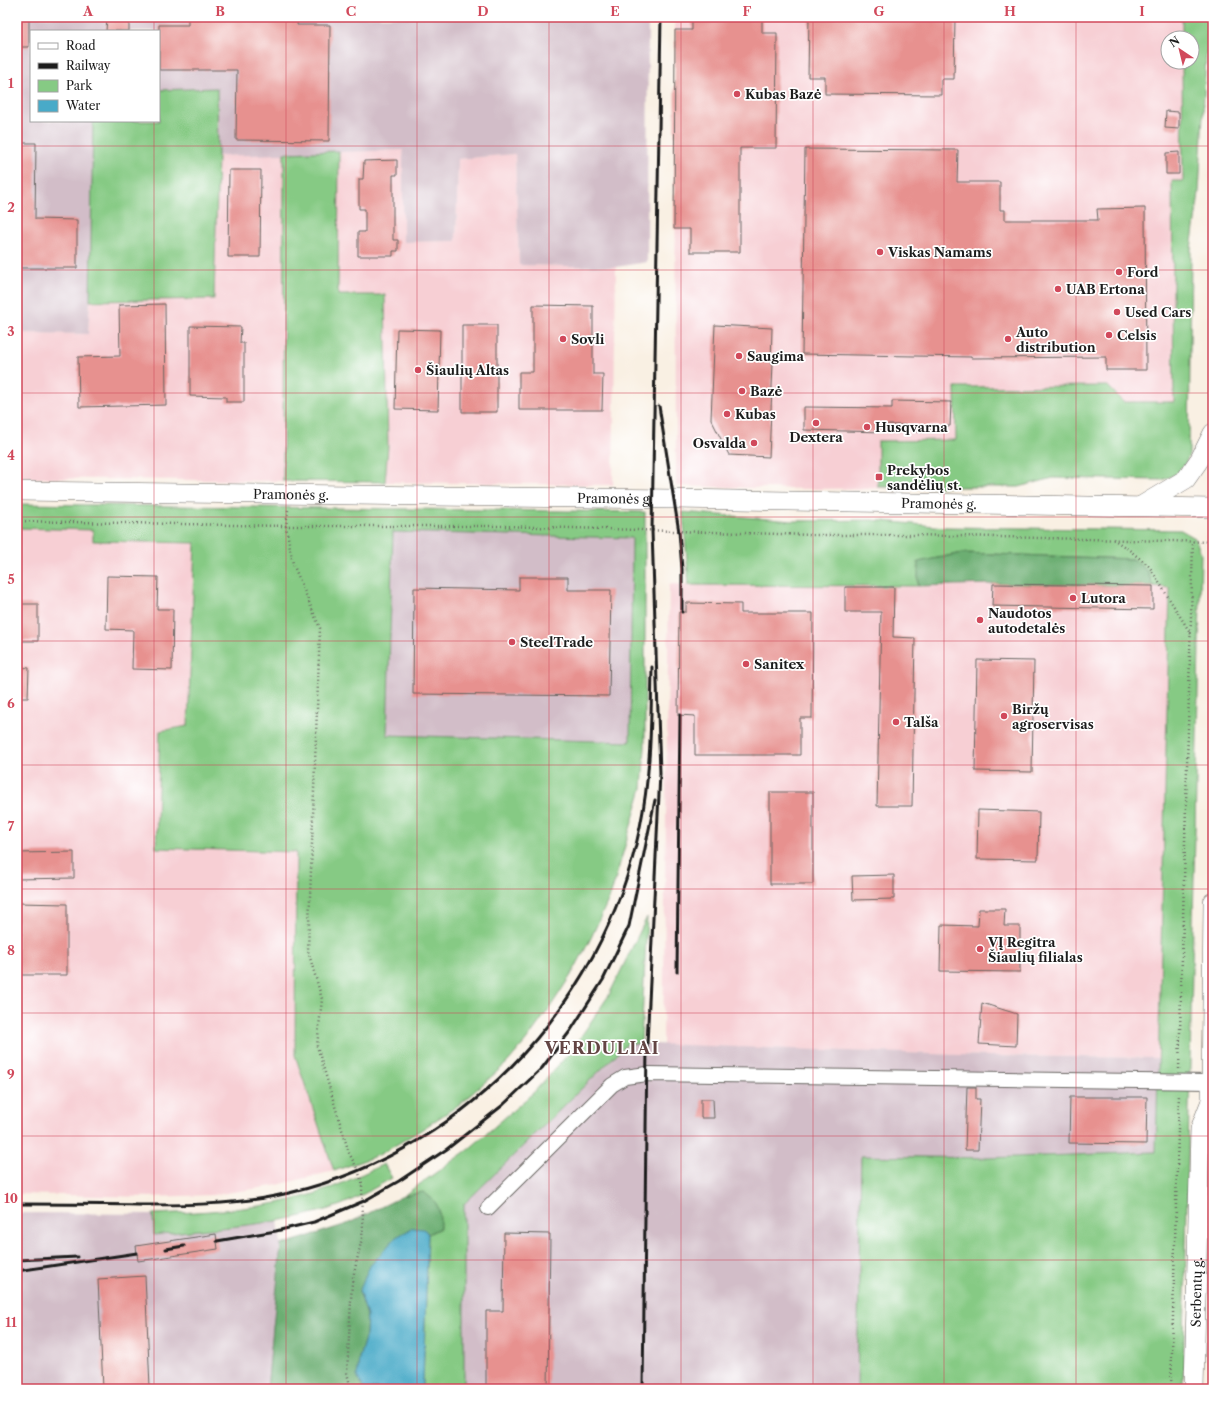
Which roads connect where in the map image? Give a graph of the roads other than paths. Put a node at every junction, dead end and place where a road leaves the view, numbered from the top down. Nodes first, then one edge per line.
1 (1213, 433) edge
2 (17, 491) edge
3 (1139, 507) junction
4 (1213, 508) edge
5 (1213, 902) edge
6 (1212, 1096) edge
7 (488, 1208) dead end
8 (1194, 1389) edge

1 - 3 main road
2 - 3 main road, Pramonės g.
3 - 4 main road, Pramonės g.
5 - 6 main road, Serbentų g.
6 - 7 street
6 - 8 main road, Serbentų g.

